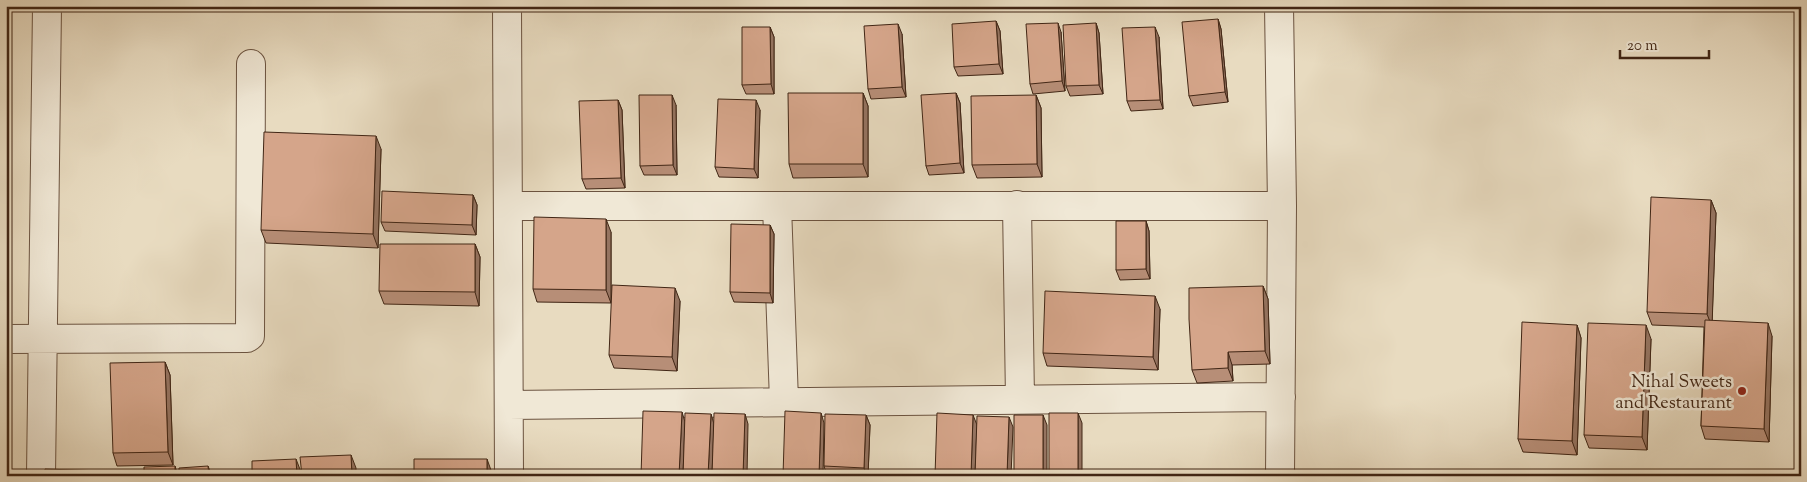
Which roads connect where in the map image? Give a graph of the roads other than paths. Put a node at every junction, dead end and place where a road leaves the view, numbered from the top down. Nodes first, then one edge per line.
1 (47, 6) edge
2 (507, 6) edge
3 (1279, 6) edge
4 (251, 64) dead end
5 (508, 206) junction
6 (777, 206) junction
7 (1016, 206) junction
8 (1282, 206) junction
9 (6, 339) edge
10 (42, 340) junction
11 (1281, 396) junction
12 (1020, 399) junction
13 (784, 401) junction
14 (509, 404) junction
15 (41, 476) edge
16 (509, 476) edge
17 (1280, 476) edge

1 - 10 lane
2 - 5 lane
3 - 8 lane
4 - 10 lane
5 - 6 lane
5 - 14 lane
6 - 7 lane
6 - 13 lane
7 - 8 lane
7 - 12 lane
8 - 11 lane
9 - 10 lane
10 - 15 lane
11 - 12 lane
11 - 17 lane
12 - 13 lane
13 - 14 lane
14 - 16 lane

